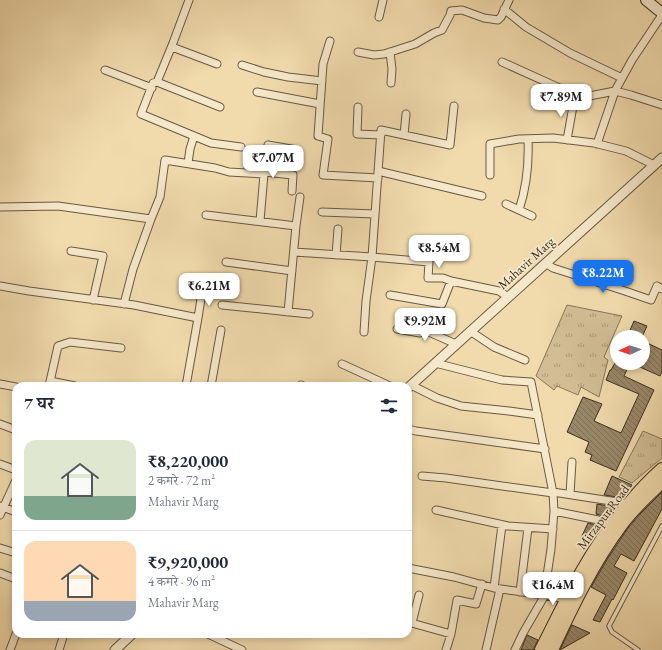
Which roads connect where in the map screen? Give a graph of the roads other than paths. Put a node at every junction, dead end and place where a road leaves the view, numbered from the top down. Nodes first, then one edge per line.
1 (189, 0) edge
2 (383, 0) edge
3 (509, 0) edge
4 (648, 1) edge
5 (504, 9) junction
6 (662, 14) edge
7 (379, 17) dead end
8 (330, 41) dead end
9 (172, 47) junction
10 (358, 52) dead end
11 (390, 52) junction
12 (502, 62) dead end
13 (217, 64) dead end
14 (242, 65) dead end
15 (104, 70) dead end
16 (622, 78) junction
17 (322, 81) junction
18 (157, 82) junction
19 (391, 83) dead end
20 (152, 88) junction
21 (615, 91) junction
22 (257, 92) dead end
23 (574, 99) junction
24 (320, 104) junction
25 (454, 106) dead end
26 (662, 106) edge
27 (220, 107) dead end
28 (358, 107) dead end
29 (406, 114) dead end
30 (381, 135) junction
31 (404, 135) junction
32 (194, 136) junction
33 (528, 139) junction
34 (567, 140) junction
35 (597, 144) junction
36 (241, 147) dead end
37 (297, 150) dead end
38 (662, 158) edge
39 (188, 163) junction
40 (654, 165) junction
41 (264, 173) junction
42 (378, 174) junction
43 (490, 175) dead end
44 (292, 191) dead end
45 (482, 196) dead end
46 (300, 197) dead end
47 (506, 204) dead end
48 (0, 207) edge
49 (519, 210) junction
50 (322, 212) dead end
51 (375, 214) junction
52 (206, 215) dead end
53 (532, 216) dead end
54 (151, 219) junction
55 (260, 221) junction
56 (296, 226) junction
57 (338, 228) dead end
58 (71, 251) dead end
59 (294, 252) junction
60 (336, 254) junction
61 (372, 256) junction
62 (226, 262) dead end
63 (545, 263) junction
64 (292, 271) junction
65 (450, 281) junction
66 (0, 286) edge
67 (662, 289) edge
68 (202, 292) dead end
69 (390, 295) dead end
70 (508, 297) junction
71 (93, 300) junction
72 (124, 304) junction
73 (222, 305) dead end
74 (288, 312) junction
75 (309, 314) dead end
76 (198, 318) junction
77 (397, 329) dead end
78 (221, 330) dead end
79 (364, 332) dead end
80 (470, 332) junction
81 (456, 344) junction
82 (121, 348) dead end
83 (525, 360) dead end
84 (435, 363) junction
85 (342, 364) dead end
86 (49, 382) edge
87 (187, 382) edge
88 (212, 382) edge
89 (381, 382) edge
90 (0, 384) edge
91 (412, 384) edge
92 (12, 386) edge
93 (412, 388) edge
94 (538, 415) junction
95 (0, 424) edge
96 (12, 428) edge
97 (412, 430) edge
98 (545, 449) junction
99 (572, 462) dead end
100 (0, 464) edge
101 (12, 468) edge
102 (662, 470) edge
103 (422, 476) dead end
104 (662, 482) edge
105 (12, 488) edge
106 (553, 492) junction
107 (570, 494) junction
108 (634, 504) junction
109 (2, 507) edge
110 (436, 510) dead end
111 (12, 511) edge
112 (554, 511) junction
113 (0, 515) edge
114 (613, 523) junction
115 (502, 525) junction
116 (662, 526) edge
117 (528, 528) junction
118 (553, 529) junction
119 (0, 548) edge
120 (12, 552) edge
121 (412, 569) edge
122 (0, 573) edge
123 (12, 578) edge
124 (482, 584) junction
125 (497, 588) junction
126 (520, 592) junction
127 (419, 595) dead end
128 (545, 595) junction
129 (566, 599) junction
130 (412, 616) edge
131 (412, 623) edge
132 (451, 634) junction
133 (14, 638) edge
134 (63, 638) edge
135 (128, 638) edge
136 (216, 638) edge
137 (10, 650) edge
138 (60, 650) edge
139 (115, 650) edge
140 (242, 650) edge
141 (446, 650) edge
142 (486, 650) edge
143 (515, 650) edge
144 (542, 650) edge
145 (552, 650) edge
146 (638, 650) edge

1 - 9 street
2 - 7 street
3 - 5 street
4 - 6 main road
5 - 11 street
5 - 16 street
6 - 16 street
8 - 17 street
9 - 13 street
9 - 18 street
10 - 11 street
11 - 19 street
12 - 23 street
14 - 17 street
15 - 20 street
16 - 21 street
17 - 24 street
18 - 20 street
18 - 27 street
20 - 32 street
21 - 23 street
21 - 26 street
21 - 35 street
22 - 24 street
23 - 34 street
24 - 42 street
25 - 31 street
28 - 30 street
29 - 31 street
30 - 31 street
30 - 42 street
32 - 36 street
32 - 39 street
33 - 34 street
33 - 43 street
33 - 49 street
34 - 35 street
35 - 40 street
37 - 41 street
38 - 40 street, Mahavir Marg
39 - 41 street
39 - 54 street
40 - 63 street, Mahavir Marg
41 - 44 street
41 - 55 street
42 - 45 street
42 - 51 street
46 - 56 street
47 - 49 street
48 - 54 street
49 - 53 street
50 - 51 street
51 - 61 street
52 - 55 street
54 - 72 street
55 - 56 street
56 - 59 street
57 - 60 street
58 - 71 street
59 - 60 street
59 - 64 street
60 - 61 street
61 - 65 street
61 - 79 street
62 - 64 street
63 - 67 street
63 - 70 street, Mahavir Marg
64 - 74 street
65 - 69 street
65 - 70 street
66 - 71 street
68 - 76 street
70 - 80 street, Mahavir Marg
71 - 72 street
72 - 76 street
73 - 74 street
74 - 75 street
76 - 87 street
77 - 81 street
78 - 88 street
80 - 81 street, Mahavir Marg
80 - 83 street
81 - 84 street, Mahavir Marg
82 - 86 street
84 - 91 street, Mahavir Marg
84 - 94 street
85 - 89 street
90 - 92 street
93 - 94 street
94 - 98 street
95 - 96 street
97 - 98 street
98 - 106 street
99 - 107 street
100 - 101 street
102 - 108 highway, Mirzapur Road
103 - 106 street
104 - 108 highway, Mirzapur Road
105 - 109 street
106 - 107 street
106 - 112 street
107 - 108 street
108 - 114 highway, Mirzapur Road
108 - 145 highway, Mirzapur Road
109 - 111 street
109 - 113 street
110 - 115 street
112 - 114 street
112 - 118 street
114 - 129 highway, Mirzapur Road
115 - 117 street
115 - 125 street
116 - 146 lane
117 - 118 street
117 - 126 street
118 - 128 street
119 - 120 street
121 - 124 street
122 - 123 street
124 - 125 street
124 - 132 street
125 - 126 street
125 - 142 street
126 - 128 street
127 - 130 street
128 - 129 street
128 - 143 street
129 - 144 highway, Mirzapur Road
131 - 132 street
132 - 141 street
133 - 137 street
134 - 138 street
135 - 139 street
136 - 140 street

